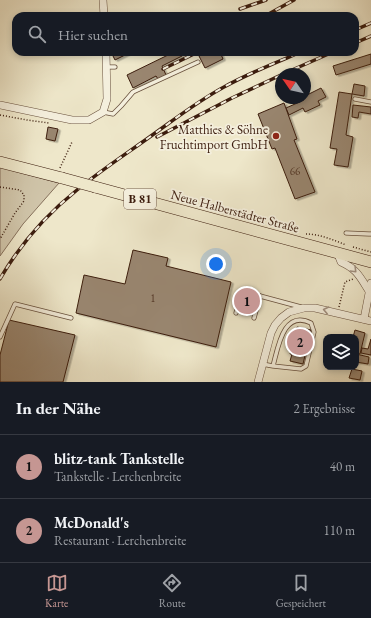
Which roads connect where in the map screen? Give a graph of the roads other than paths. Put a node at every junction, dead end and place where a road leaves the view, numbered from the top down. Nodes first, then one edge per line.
1 (104, 0) edge
2 (104, 12) edge
3 (106, 56) edge
4 (198, 62) dead end
5 (115, 67) dead end
6 (106, 68) junction
7 (355, 99) dead end
8 (371, 102) edge
9 (0, 106) edge
10 (103, 112) junction
11 (0, 162) edge
12 (346, 233) dead end
13 (371, 234) edge
14 (337, 252) junction
15 (371, 262) edge
16 (371, 283) edge
17 (369, 291) junction
18 (260, 296) junction
19 (239, 302) junction
20 (257, 307) junction
21 (304, 308) junction
22 (236, 313) dead end
23 (71, 318) dead end
24 (254, 318) dead end
25 (367, 320) edge
26 (0, 337) edge
27 (273, 366) junction
28 (262, 367) junction
29 (258, 382) edge

1 - 2 street
3 - 6 street
4 - 10 lane
5 - 6 lane
6 - 10 street
7 - 8 lane
9 - 10 street
11 - 14 main road, Neue Halberstädter Straße / B 81, bridge
12 - 13 lane
14 - 15 main road, Neue Halberstädter Straße / B 81
14 -> 17 street
16 - 17 street
17 - 25 street
18 - 19 lane
18 - 20 lane
18 - 21 lane
19 - 20 lane
19 - 22 lane
20 - 24 lane
25 -> 21 street
21 - 28 street
23 - 26 lane
27 - 27 lane
27 - 28 lane
28 - 29 street

